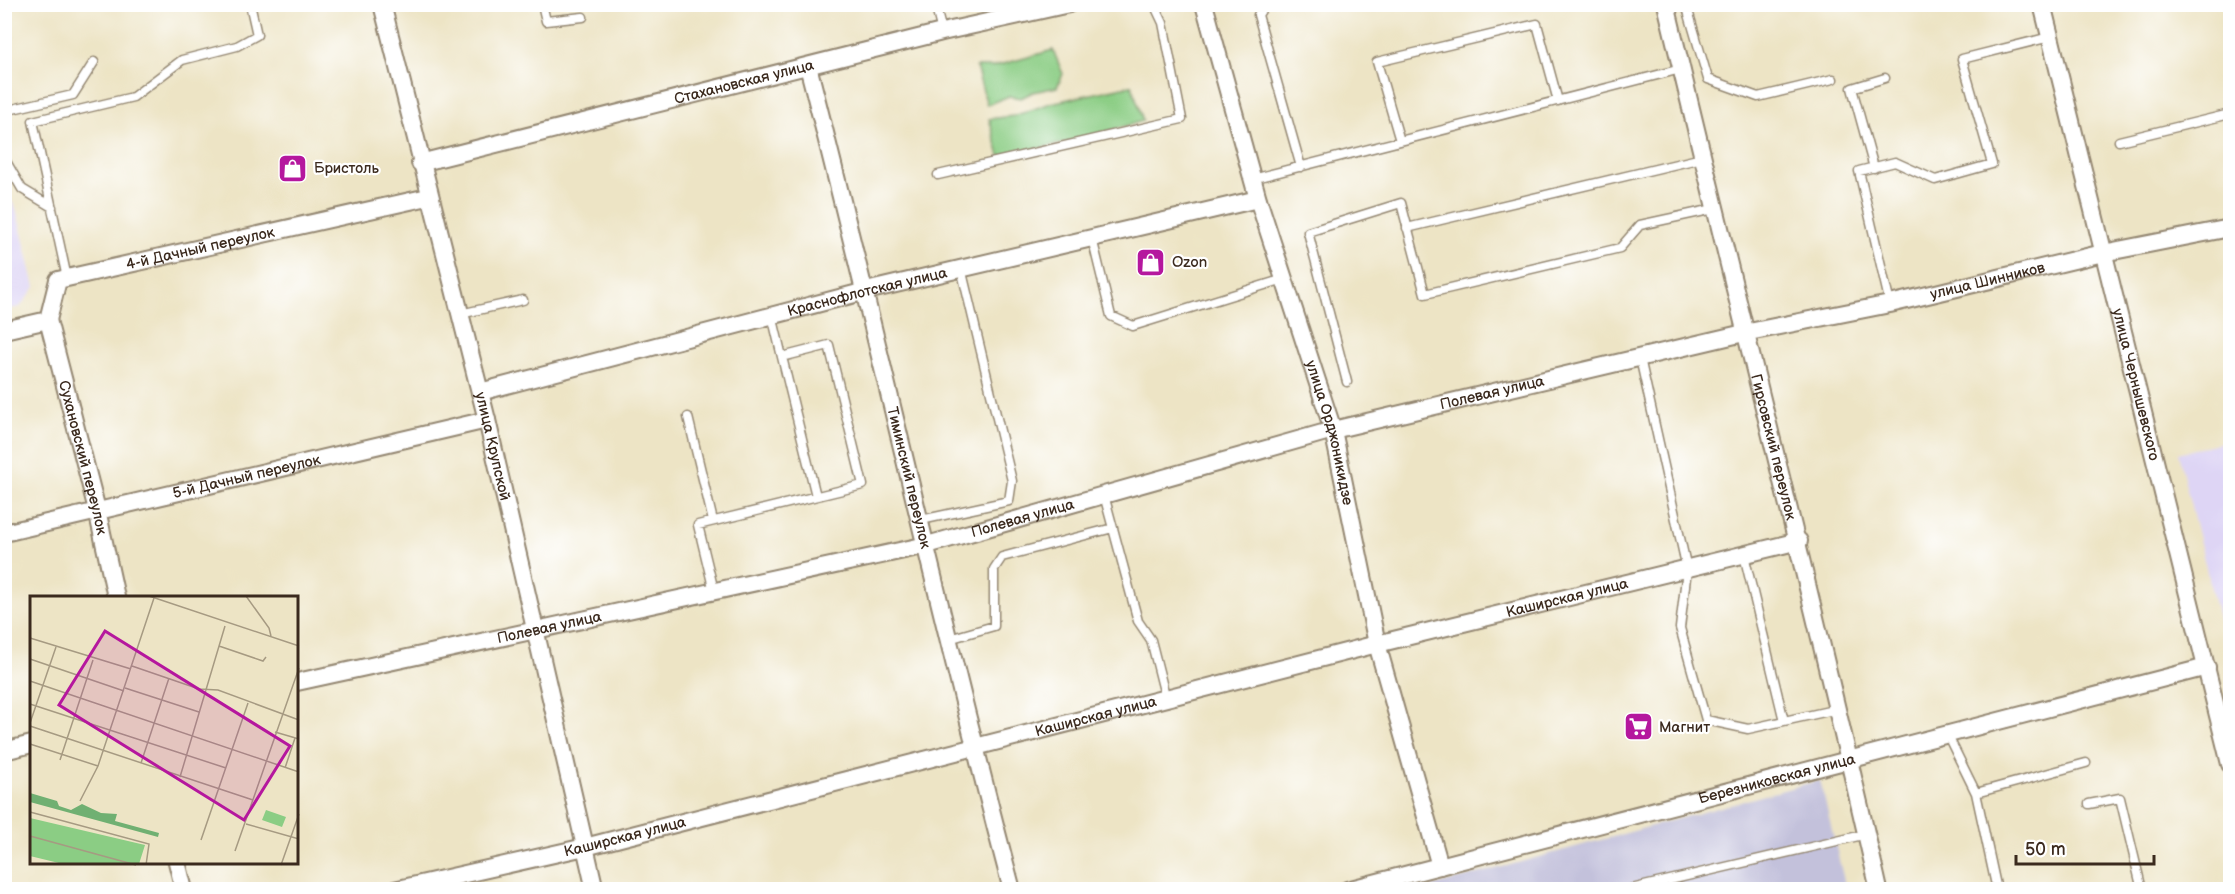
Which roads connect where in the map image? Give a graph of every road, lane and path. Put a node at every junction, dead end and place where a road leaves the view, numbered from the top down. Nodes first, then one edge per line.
1 (250, 4) edge
2 (382, 4) edge
3 (542, 4) edge
4 (935, 4) edge
5 (1069, 4) edge
6 (1154, 4) edge
7 (1204, 4) edge
8 (1265, 4) edge
9 (1666, 4) edge
10 (1686, 4) edge
11 (2042, 4) edge
12 (583, 17) dead end
13 (942, 32) junction
14 (2050, 37) junction
15 (94, 62) dead end
16 (808, 66) junction
17 (1681, 69) junction
18 (1885, 78) dead end
19 (1833, 79) dead end
20 (1558, 101) junction
21 (4, 111) edge
22 (2230, 114) edge
23 (1400, 141) junction
24 (2118, 141) dead end
25 (4, 158) edge
26 (1702, 158) junction
27 (420, 162) junction
28 (1301, 167) junction
29 (1874, 168) junction
30 (938, 175) dead end
31 (1252, 179) junction
32 (428, 197) junction
33 (1258, 199) junction
34 (52, 207) junction
35 (1714, 208) junction
36 (1407, 228) junction
37 (2230, 228) edge
38 (1092, 238) junction
39 (2103, 253) junction
40 (961, 268) junction
41 (68, 278) junction
42 (1284, 279) junction
43 (866, 291) junction
44 (523, 300) dead end
45 (1890, 304) junction
46 (459, 315) junction
47 (772, 315) junction
48 (48, 320) junction
49 (4, 330) edge
50 (1744, 333) junction
51 (782, 357) junction
52 (1640, 358) junction
53 (1347, 381) dead end
54 (480, 392) junction
55 (688, 417) dead end
56 (487, 420) junction
57 (1334, 430) junction
58 (1104, 495) junction
59 (816, 496) junction
60 (97, 510) junction
61 (921, 520) junction
62 (713, 521) junction
63 (1113, 528) junction
64 (4, 533) edge
65 (1799, 542) junction
66 (927, 545) junction
67 (1744, 555) junction
68 (1687, 569) junction
69 (714, 591) junction
70 (116, 596) edge
71 (537, 630) junction
72 (949, 639) junction
73 (1377, 644) junction
74 (2207, 667) junction
75 (298, 682) edge
76 (1166, 699) junction
77 (1838, 709) junction
78 (1784, 721) junction
79 (1947, 734) junction
80 (30, 744) edge
81 (975, 749) junction
82 (4, 751) edge
83 (1850, 759) junction
84 (2086, 763) dead end
85 (2230, 764) edge
86 (1976, 793) junction
87 (2089, 804) dead end
88 (1867, 834) junction
89 (585, 847) junction
90 (178, 864) edge
91 (1440, 866) junction
92 (1389, 884) edge
93 (184, 890) edge
94 (394, 890) edge
95 (595, 890) edge
96 (1012, 890) edge
97 (1347, 890) edge
98 (1627, 890) edge
99 (1879, 890) edge
100 (1997, 890) edge
101 (2142, 890) edge

1 - 34 lane
2 - 27 street, улица Крупской
3 - 12 lane
4 - 13 lane
5 - 13 street, Стахановская улица
6 - 30 lane
7 - 31 street, улица Орджоникидзе
8 - 28 lane
9 - 17 street, Гирсовский переулок
10 - 19 lane
11 - 14 street, улица Чернышевского
13 - 16 street, Стахановская улица
14 - 29 lane
14 - 39 street, улица Чернышевского
15 - 21 lane
16 - 27 street, Стахановская улица
16 - 43 street, Тиминский переулок
17 - 20 lane
17 - 26 street, Гирсовский переулок
18 - 29 lane
20 - 23 lane
20 - 23 lane
22 - 24 lane
23 - 28 lane
25 - 34 lane
26 - 35 street, Гирсовский переулок
26 - 36 lane
27 - 32 street, улица Крупской
28 - 31 lane
29 - 45 lane
31 - 33 street, улица Орджоникидзе
32 - 41 street, 4-й Дачный переулок
32 - 46 street, улица Крупской
33 - 38 street, Краснофлотская улица
33 - 42 street, улица Орджоникидзе
34 - 41 lane
35 - 36 lane
35 - 50 street, Гирсовский переулок
36 - 53 lane
37 - 39 street, улица Шинников
38 - 40 street, Краснофлотская улица
38 - 42 lane
39 - 45 street, улица Шинников
39 - 74 street, улица Чернышевского
40 - 43 street, Краснофлотская улица
40 - 61 lane
41 - 48 street
42 - 57 street, улица Орджоникидзе
43 - 47 street, Краснофлотская улица
43 - 61 street, Тиминский переулок
44 - 46 lane
45 - 50 street, улица Шинников
46 - 54 street, улица Крупской
47 - 51 lane
47 - 54 street, Краснофлотская улица
48 - 49 street
48 - 60 street, Сухановский переулок
50 - 52 street, Полевая улица
50 - 65 street, Гирсовский переулок
51 - 59 lane
51 - 59 lane
52 - 57 street, Полевая улица
52 - 68 lane
54 - 56 street, улица Крупской
55 - 62 lane
56 - 60 street, 5-й Дачный переулок
56 - 71 street, улица Крупской
57 - 58 street, Полевая улица
57 - 73 street, улица Орджоникидзе
58 - 63 lane
58 - 66 street, Полевая улица
59 - 62 lane
60 - 64 street, 5-й Дачный переулок
60 - 70 street, Сухановский переулок
61 - 66 street, Тиминский переулок
62 - 69 lane
63 - 72 lane
63 - 76 lane
65 - 67 street, Каширская улица
65 - 77 street, Гирсовский переулок
66 - 69 street, Полевая улица
66 - 72 street, Тиминский переулок
67 - 68 street, Каширская улица
67 - 78 lane
68 - 73 street, Каширская улица
68 - 78 lane
69 - 71 street, Полевая улица
71 - 75 street, Полевая улица
71 - 89 street, улица Крупской
72 - 81 street, Тиминский переулок
73 - 76 street, Каширская улица
73 - 91 street, улица Орджоникидзе
74 - 79 street, Березниковская улица
74 - 85 street, улица Чернышевского
76 - 81 street, Каширская улица
77 - 78 lane
77 - 83 street, Гирсовский переулок
79 - 83 street, Березниковская улица
79 - 86 lane
80 - 82 street
81 - 89 street, Каширская улица
81 - 96 street, Тиминский переулок
83 - 88 street, Гирсовский переулок
83 - 91 street, Березниковская улица
84 - 86 lane
86 - 100 lane
87 - 101 lane
88 - 98 lane
88 - 99 street, Гирсовский переулок
89 - 94 street, Каширская улица
89 - 95 street, улица Крупской
90 - 93 street
91 - 92 street, Березниковская улица
92 - 97 street, Березниковская улица

